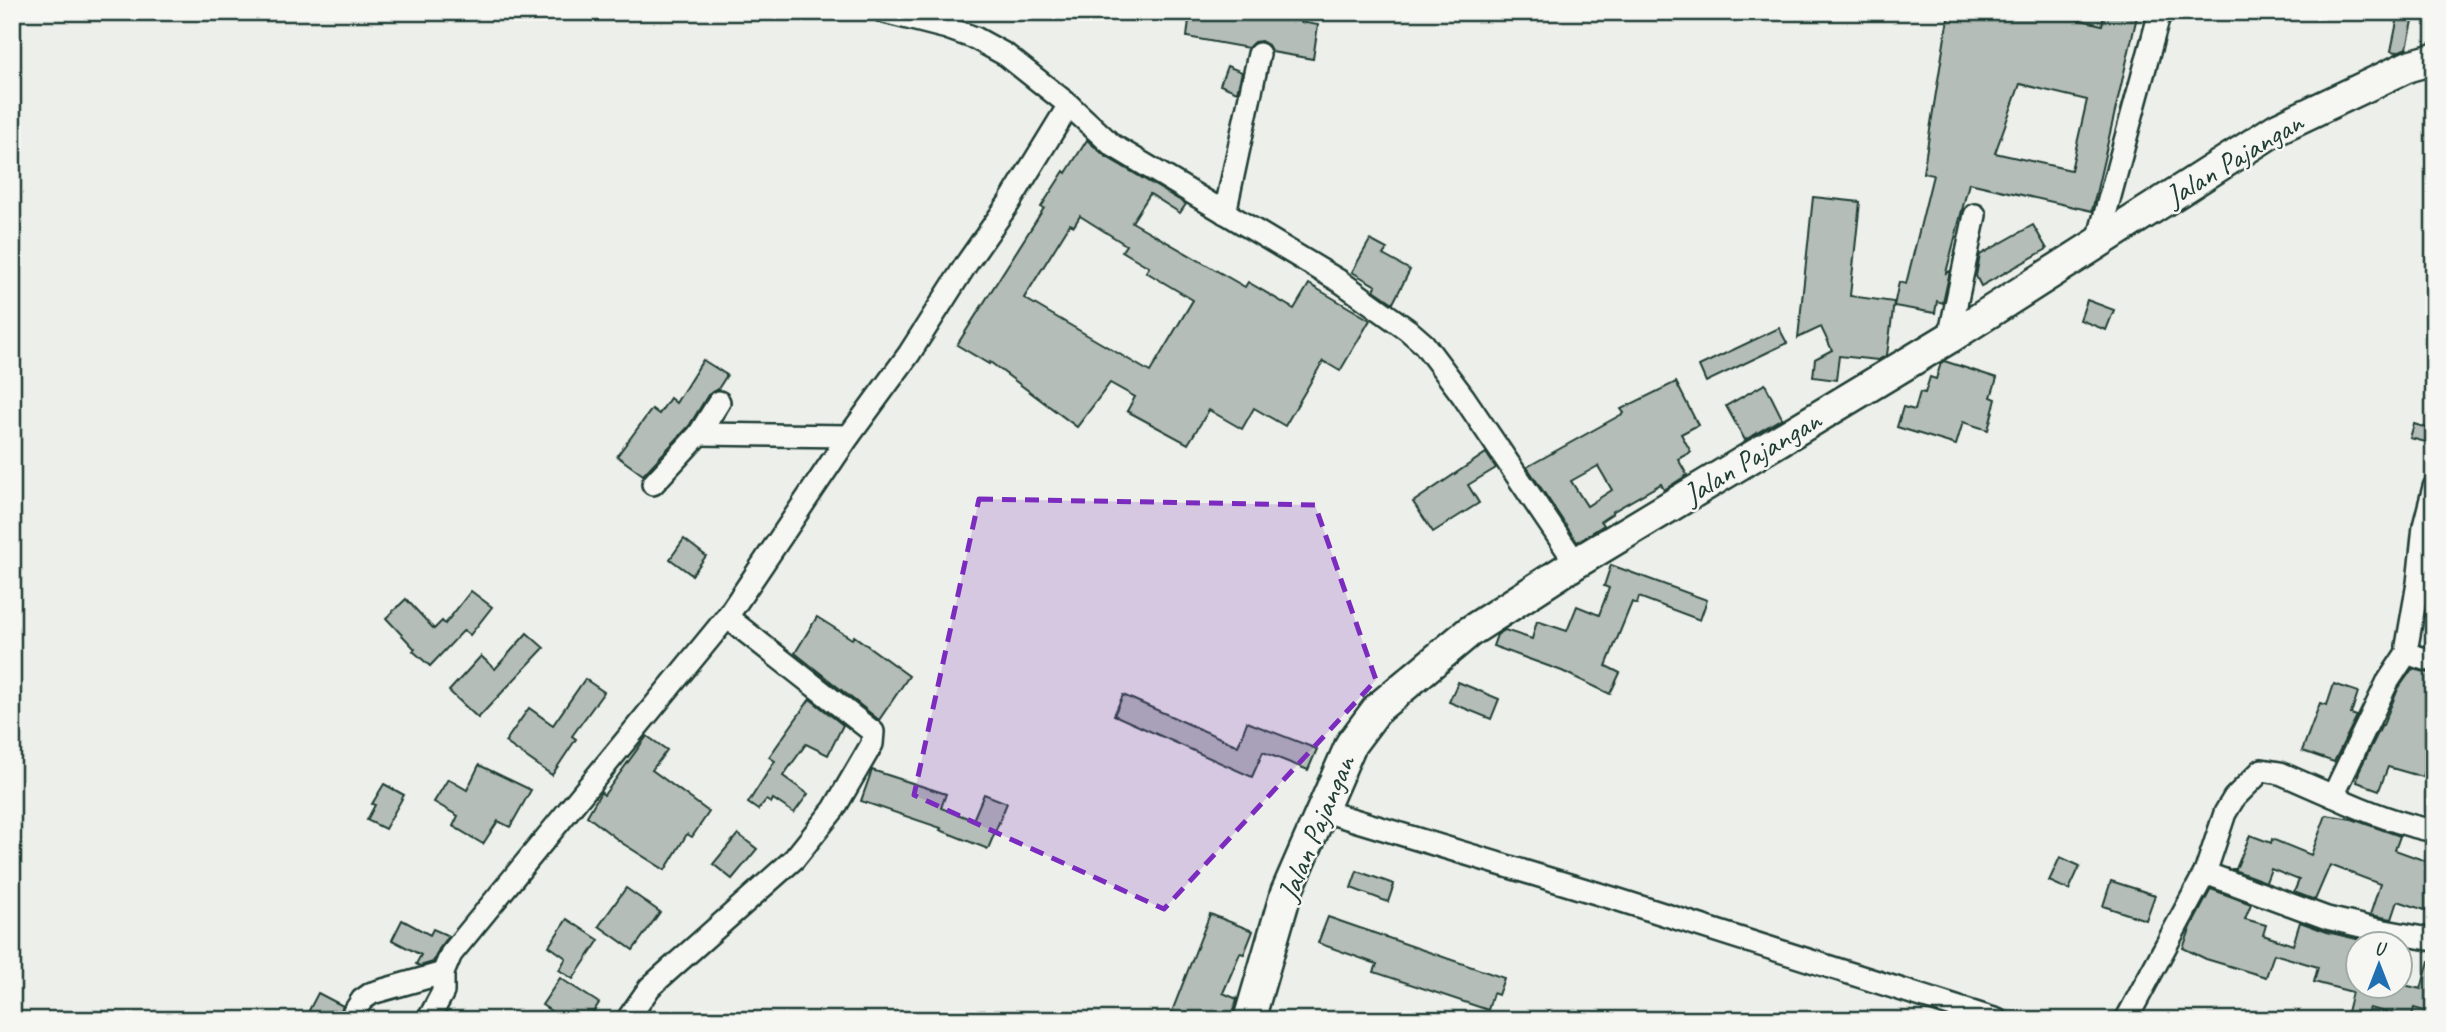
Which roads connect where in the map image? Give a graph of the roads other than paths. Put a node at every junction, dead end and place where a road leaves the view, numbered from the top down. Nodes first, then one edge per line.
1 (884, 12) edge
2 (2160, 12) edge
3 (909, 15) edge
4 (1259, 54) dead end
5 (2434, 59) edge
6 (1069, 105) junction
7 (1225, 213) junction
8 (1975, 215) dead end
9 (2097, 244) junction
10 (1948, 338) junction
11 (719, 402) dead end
12 (699, 434) junction
13 (849, 436) junction
14 (653, 484) dead end
15 (2434, 486) edge
16 (1576, 562) junction
17 (727, 617) junction
18 (2408, 651) junction
19 (2434, 661) edge
20 (2333, 796) junction
21 (1321, 810) junction
22 (2434, 831) edge
23 (2205, 873) junction
24 (2434, 940) edge
25 (443, 973) junction
26 (349, 1020) edge
27 (428, 1020) edge
28 (627, 1020) edge
29 (1249, 1020) edge
30 (1997, 1020) edge
31 (2126, 1020) edge

1 - 3 street
2 - 9 street
3 - 6 street
4 - 7 street
5 - 9 main road, Jalan Pajangan
6 - 7 street
6 - 13 street
7 - 16 street
8 - 10 street
9 - 10 main road, Jalan Pajangan
10 - 16 main road, Jalan Pajangan
11 - 12 street
12 - 13 street
12 - 14 street
13 - 17 street
15 - 18 street
16 - 21 main road, Jalan Pajangan
17 - 25 street
17 - 28 street
18 - 19 street
18 - 20 street
20 - 22 street
20 - 23 street
21 - 29 main road, Jalan Pajangan
21 - 30 street
23 - 24 street
23 - 31 street
25 - 26 street
25 - 27 street

